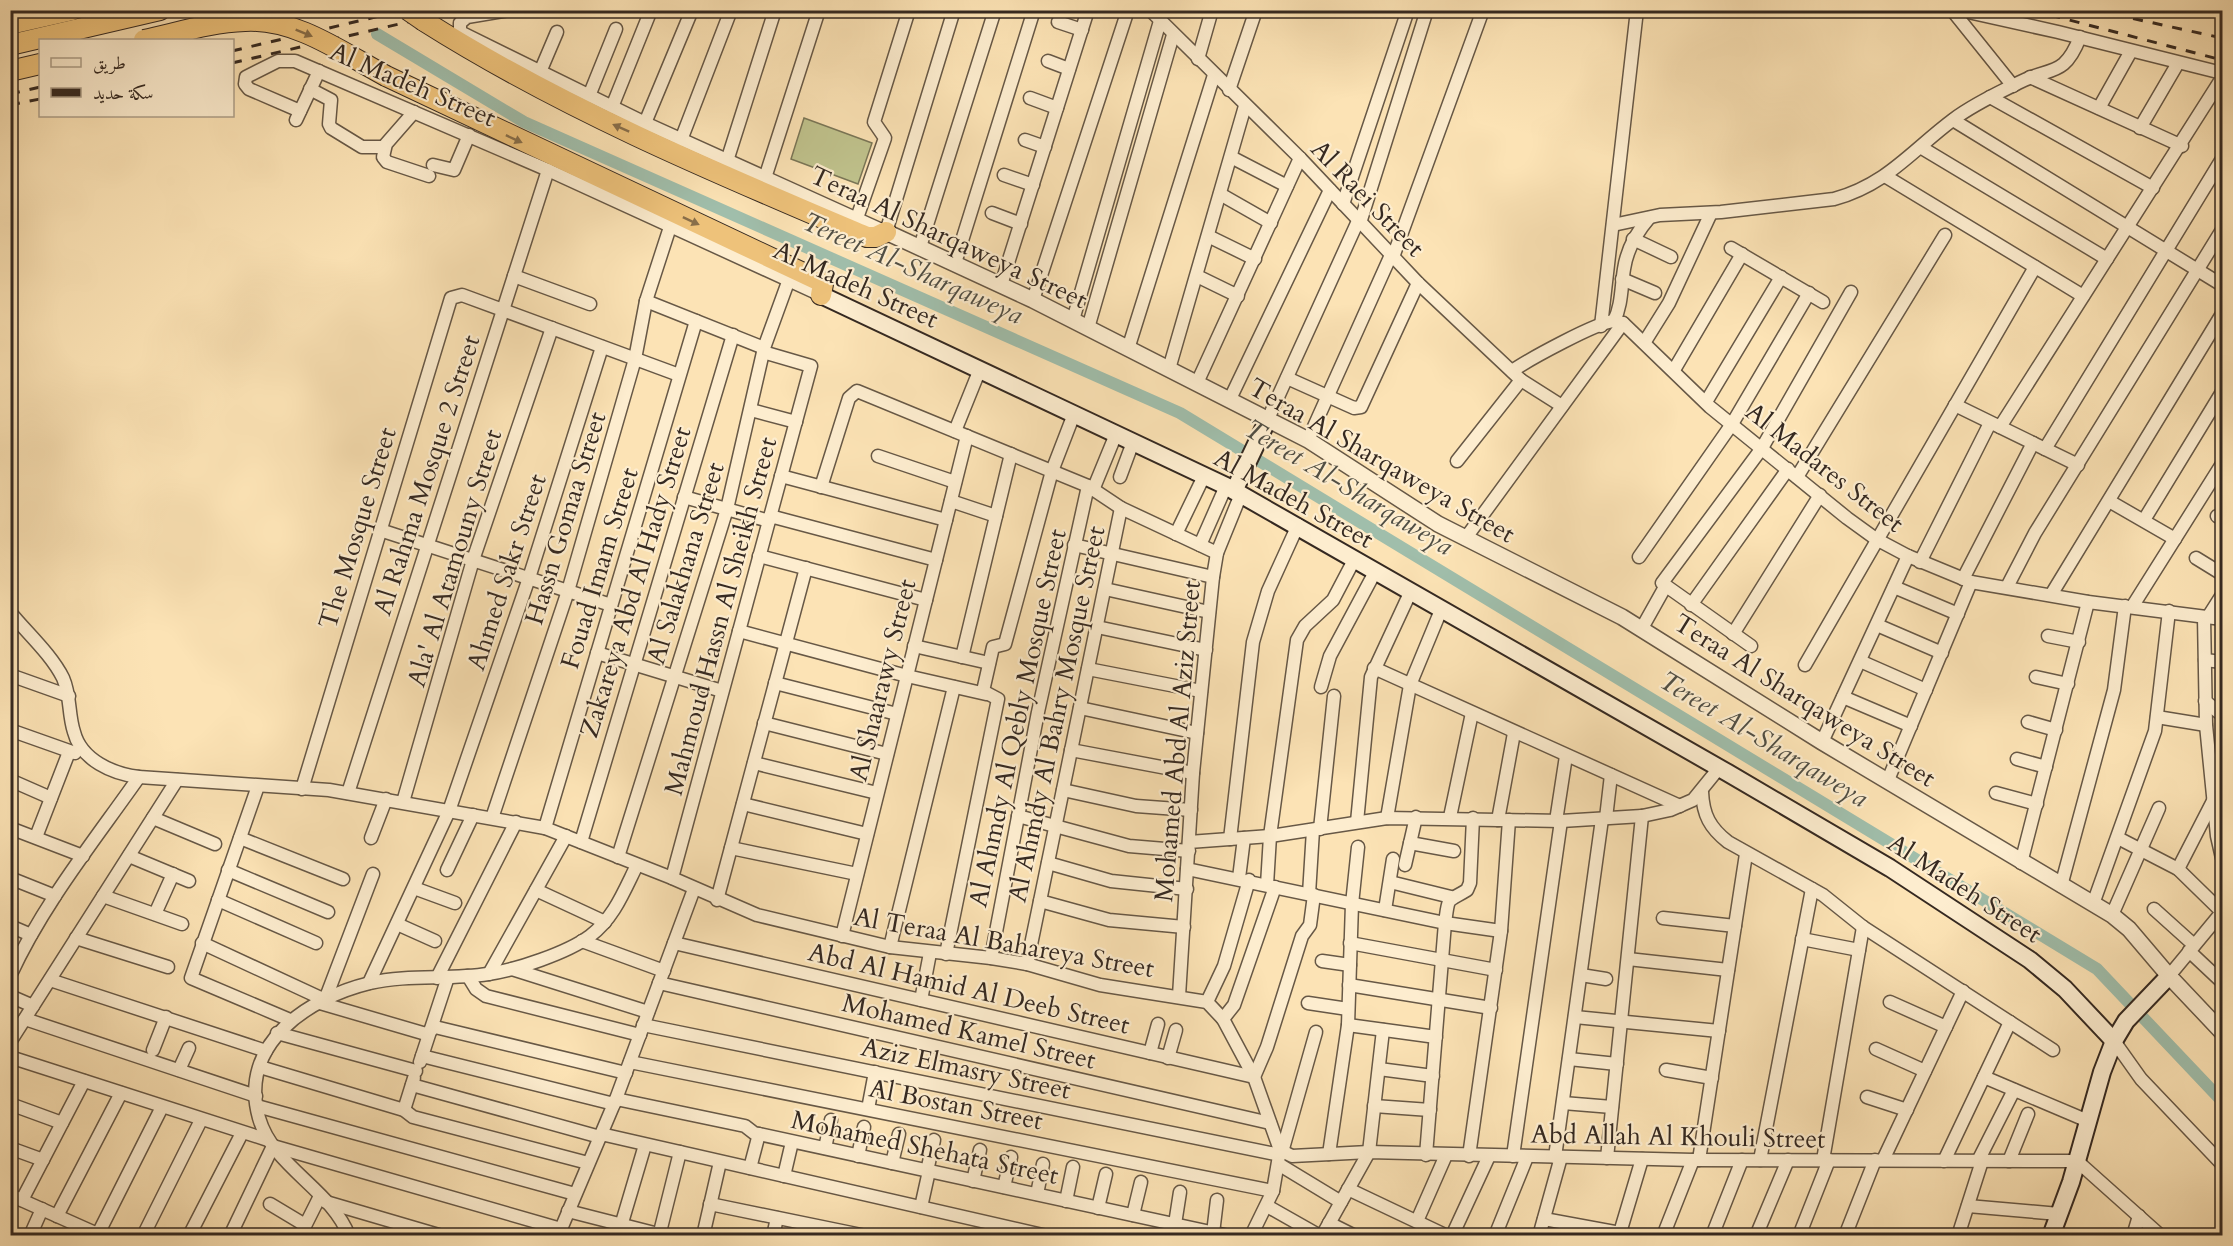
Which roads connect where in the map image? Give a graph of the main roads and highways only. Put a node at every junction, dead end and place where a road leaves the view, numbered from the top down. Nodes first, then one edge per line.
1 (72, 10) edge
2 (160, 10) edge
3 (416, 16) edge
4 (10, 24) edge
5 (148, 39) edge
6 (10, 45) edge
7 (39, 64) edge
8 (10, 71) edge
9 (886, 232) road end
10 (821, 295) joint
11 (1266, 424) road end
12 (1234, 490) junction
13 (2163, 982) road end
14 (2114, 1041) junction
15 (2051, 1236) edge

1 - 4 highway
2 - 6 highway
9 -> 3 highway
5 -> 10 highway, bridge
7 - 8 highway
10 - 12 main road, Al Madeh Street
11 - 12 main road
12 - 14 main road, Al Madeh Street
13 - 14 main road
14 - 15 main road

